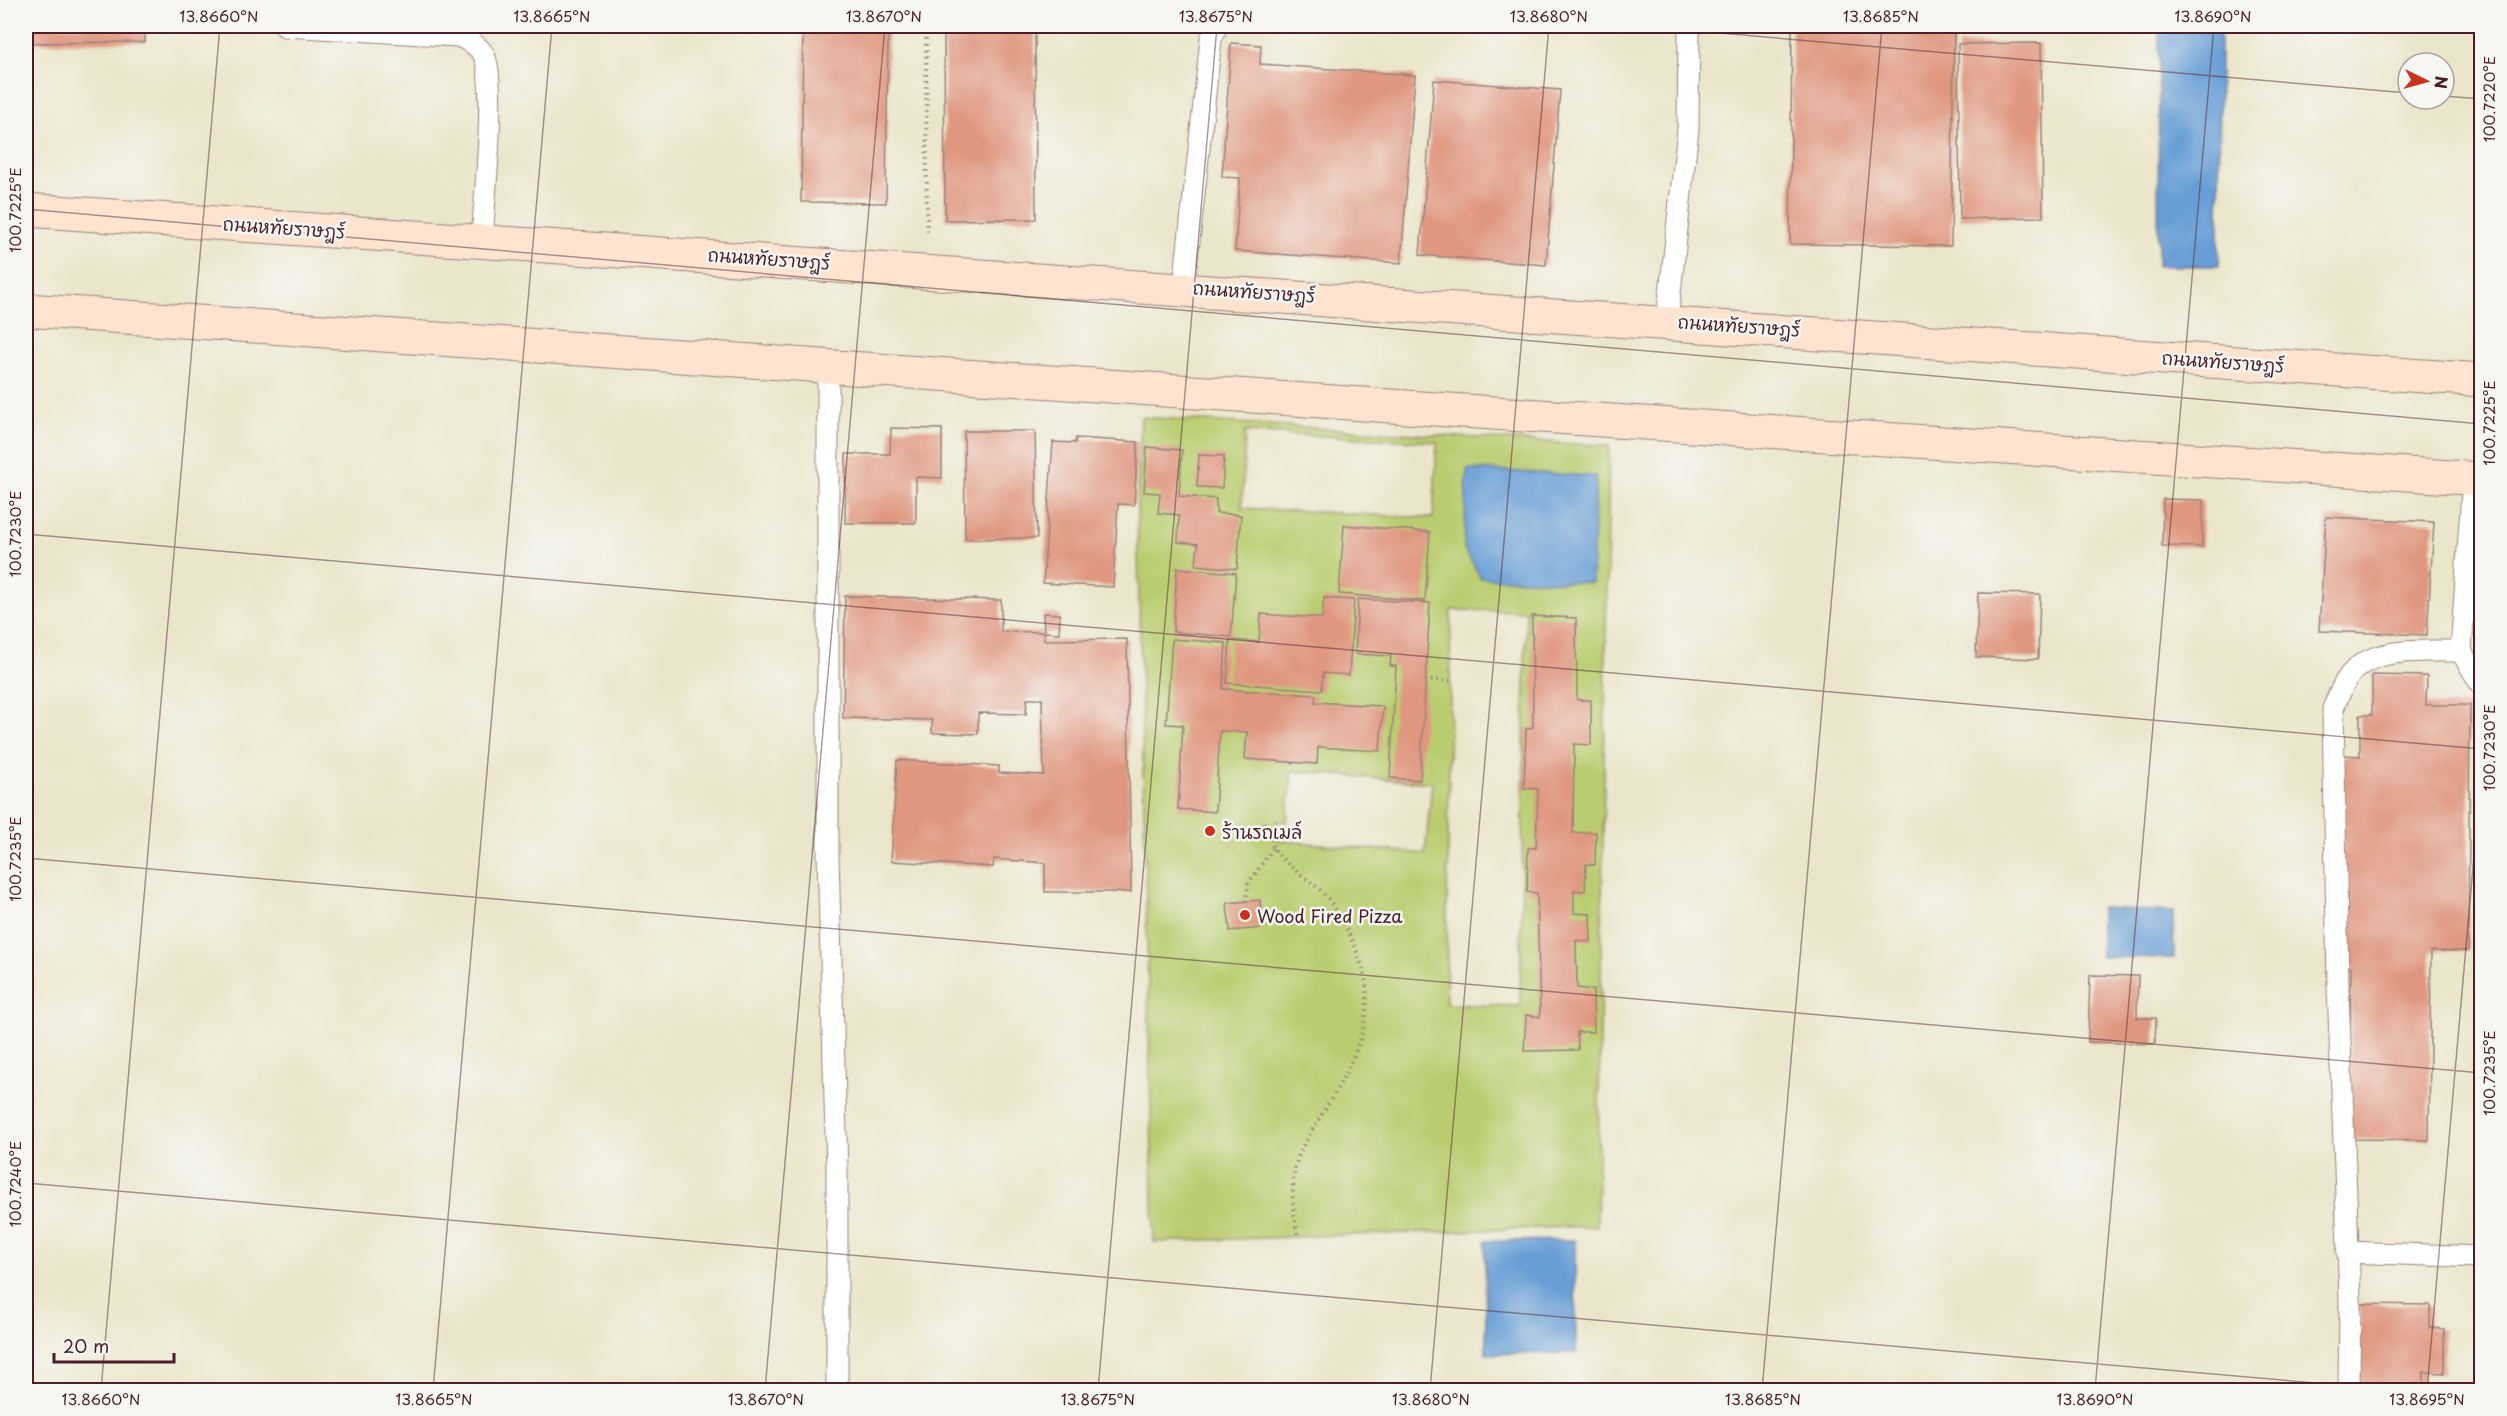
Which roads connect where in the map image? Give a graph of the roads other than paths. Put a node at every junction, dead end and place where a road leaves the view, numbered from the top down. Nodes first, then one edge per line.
1 (285, 26) edge
2 (1217, 26) edge
3 (1689, 26) edge
4 (26, 210) edge
5 (482, 240) junction
6 (1184, 286) junction
7 (26, 310) edge
8 (1667, 320) junction
9 (828, 366) junction
10 (2481, 380) edge
11 (2477, 479) edge
12 (2461, 651) junction
13 (2481, 686) edge
14 (2347, 1252) junction
15 (2481, 1257) edge
16 (837, 1390) edge
17 (2349, 1390) edge

1 - 5 lane
2 - 6 lane
3 - 8 lane
4 - 5 main road, ถนนหทัยราษฎร์
5 - 6 main road, ถนนหทัยราษฎร์
6 - 8 main road, ถนนหทัยราษฎร์
7 - 9 main road
8 - 10 main road, ถนนหทัยราษฎร์
9 - 11 main road
9 - 16 lane
11 - 12 lane
12 - 13 lane
12 - 14 lane
14 - 15 lane
14 - 17 lane

